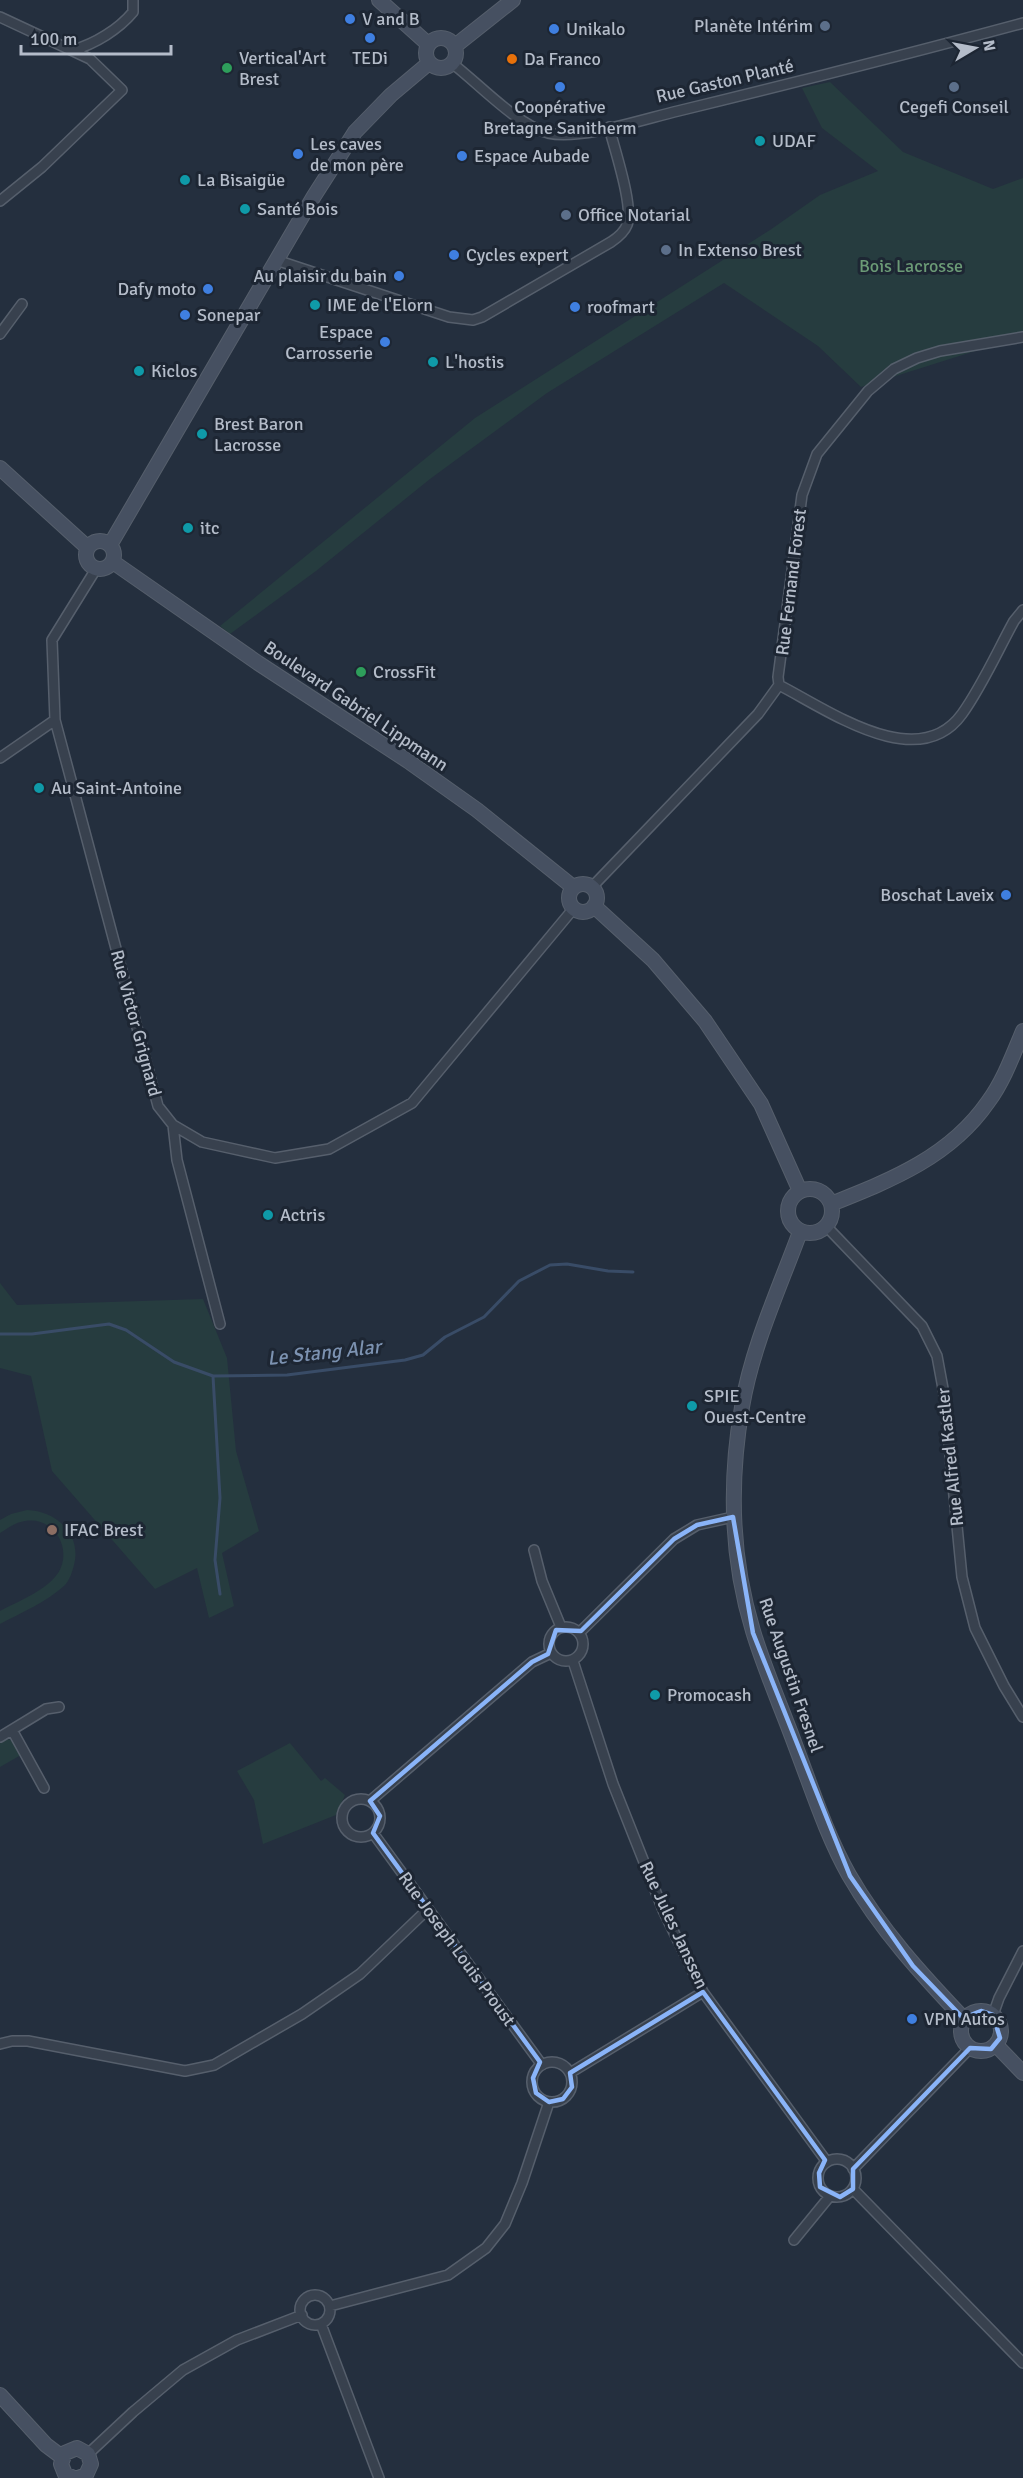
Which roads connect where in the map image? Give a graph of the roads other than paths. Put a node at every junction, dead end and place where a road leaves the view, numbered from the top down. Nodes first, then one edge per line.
1 (133, 0) edge
2 (379, 0) edge
3 (513, 0) edge
4 (0, 17) edge
5 (1023, 23) edge
6 (428, 44) junction
7 (454, 45) junction
8 (73, 50) junction
9 (429, 63) junction
10 (453, 64) junction
11 (609, 127) junction
12 (0, 201) edge
13 (276, 260) junction
14 (22, 304) dead end
15 (0, 334) edge
16 (1023, 337) edge
17 (0, 468) edge
18 (110, 545) junction
19 (88, 548) junction
20 (113, 562) junction
21 (96, 569) junction
22 (1023, 610) edge
23 (779, 685) junction
24 (55, 720) junction
25 (0, 758) edge
26 (573, 887) junction
27 (592, 887) junction
28 (594, 906) junction
29 (574, 908) junction
30 (1023, 1031) edge
31 (173, 1125) junction
32 (800, 1191) junction
33 (831, 1204) junction
34 (826, 1226) junction
35 (800, 1232) junction
36 (220, 1324) dead end
37 (734, 1516) junction
38 (534, 1550) dead end
39 (561, 1627) junction
40 (579, 1632) junction
41 (551, 1653) junction
42 (573, 1661) junction
43 (60, 1707) dead end
44 (1023, 1717) edge
45 (12, 1730) junction
46 (0, 1737) edge
47 (45, 1788) dead end
48 (370, 1801) junction
49 (373, 1833) junction
50 (428, 1909) junction
51 (1023, 1951) edge
52 (703, 1992) junction
53 (993, 2015) junction
54 (964, 2020) junction
55 (0, 2044) edge
56 (996, 2045) junction
57 (970, 2048) junction
58 (542, 2065) junction
59 (570, 2073) junction
60 (1023, 2073) edge
61 (549, 2102) junction
62 (827, 2162) junction
63 (853, 2169) junction
64 (853, 2189) junction
65 (830, 2196) junction
66 (794, 2240) dead end
67 (330, 2306) junction
68 (302, 2315) junction
69 (321, 2324) junction
70 (1023, 2363) edge
71 (0, 2395) edge
72 (88, 2454) junction
73 (62, 2457) junction
74 (74, 2478) edge
75 (78, 2478) edge
76 (379, 2478) edge

1 - 8 street
2 - 6 street
3 - 7 street
4 - 8 street
5 - 11 street, Rue Gaston Planté
6 - 7 street
6 - 9 street
7 - 10 street
8 - 12 street
9 - 10 street
9 - 13 street
10 - 11 street, Rue Gaston Planté
11 - 13 street
13 - 18 street
14 - 15 street
16 - 23 street, Rue Fernand Forest
17 - 19 street
18 - 19 street
18 - 20 street
19 - 21 street
20 - 21 street
20 - 26 street, Boulevard Gabriel Lippmann
21 - 24 street, Rue Victor Grignard
22 - 23 street
23 - 27 street
24 - 25 street
24 - 31 street, Rue Victor Grignard
26 - 27 street
26 - 29 street
27 - 28 street
28 - 29 street
28 - 32 street
29 - 31 street, Rue Victor Grignard
30 - 33 street
31 - 36 street
32 - 33 street
32 - 35 street
33 - 34 street
34 - 35 street
34 - 44 street, Rue Alfred Kastler
35 - 37 street, Rue Augustin Fresnel
37 - 40 street
37 - 54 street, Rue Augustin Fresnel
38 - 39 street
39 - 40 street
39 - 41 street
40 - 42 street
41 - 42 street
41 - 48 street
42 - 52 street, Rue Jules Janssen
43 - 45 street
45 - 46 street
45 - 47 street
48 - 49 street
48 - 49 street
49 - 50 street, Rue Joseph Louis Proust
50 - 55 street
50 - 58 street, Rue Joseph Louis Proust
51 - 53 street
52 - 59 street
52 - 62 street, Rue Jules Janssen
53 - 54 street
53 - 56 street
54 - 57 street
56 - 57 street
56 - 60 street
57 - 63 street
58 - 59 street
58 - 61 street
59 - 61 street
61 - 67 street
62 - 63 street
62 - 65 street
63 - 64 street
64 - 65 street
64 - 70 street
65 - 66 street
67 - 68 street
67 - 69 street
68 - 69 street
68 - 72 street
69 - 76 street
71 - 73 street
72 - 73 street
72 - 75 street
73 - 74 street

